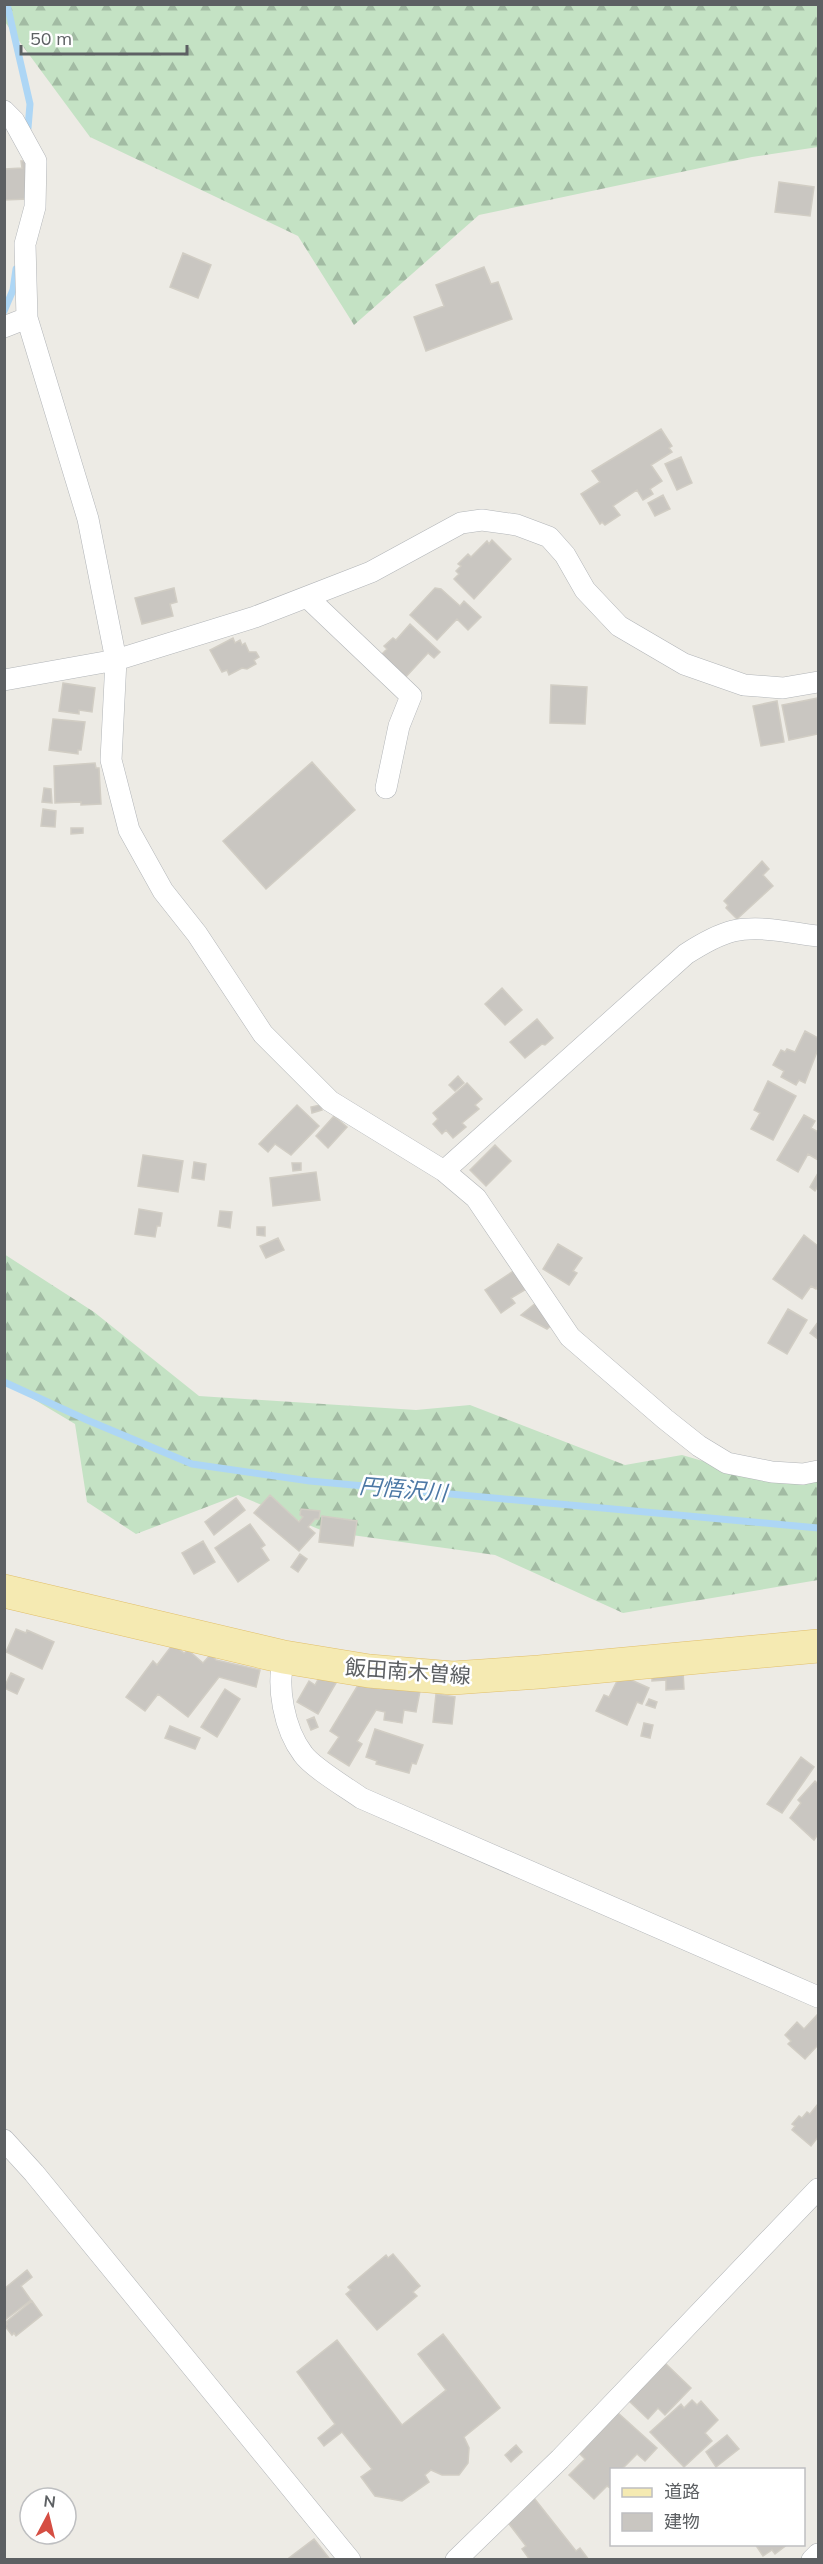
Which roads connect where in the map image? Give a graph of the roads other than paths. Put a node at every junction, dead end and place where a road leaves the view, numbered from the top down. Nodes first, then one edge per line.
1 (4, 111) edge
2 (27, 318) junction
3 (4, 327) edge
4 (307, 597) junction
5 (116, 660) junction
6 (4, 680) edge
7 (819, 682) edge
8 (386, 788) dead end
9 (819, 936) edge
10 (444, 1171) junction
11 (819, 1471) edge
12 (4, 1591) edge
13 (819, 1646) edge
14 (284, 1657) junction
15 (819, 1997) edge
16 (4, 2140) edge
17 (819, 2189) edge
18 (819, 2554) edge
19 (350, 2559) edge
20 (456, 2559) edge
21 (812, 2559) edge

1 - 2 street
2 - 3 street
2 - 5 street
4 - 5 street
4 - 7 street
4 - 8 street
5 - 6 street
5 - 10 street
9 - 10 street
10 - 11 street
12 - 14 main road, 飯田南木曽線
13 - 14 main road, 飯田南木曽線
14 - 15 street
16 - 19 street
17 - 20 street
18 - 21 street

